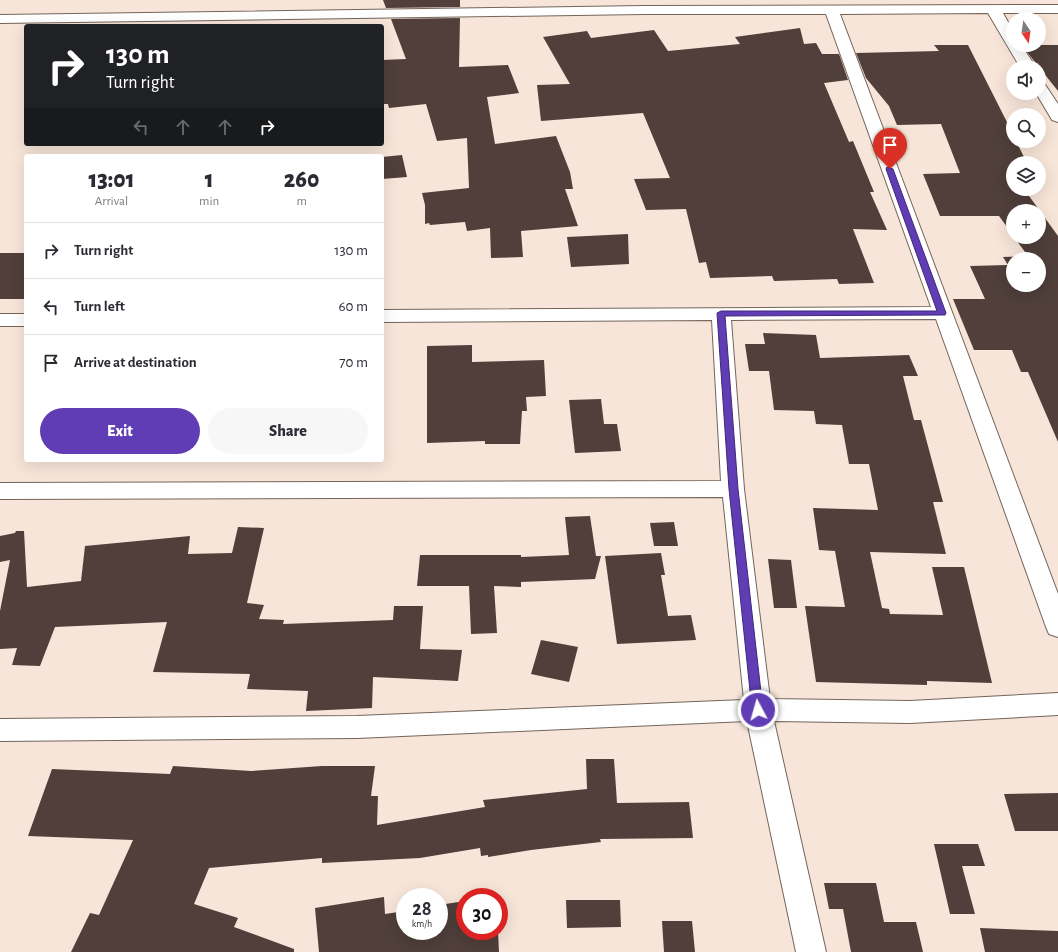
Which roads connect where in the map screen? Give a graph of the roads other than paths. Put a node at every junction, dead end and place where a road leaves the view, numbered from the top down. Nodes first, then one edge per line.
1 (643, 5) edge
2 (993, 9) junction
3 (1058, 9) edge
4 (832, 10) junction
5 (0, 19) edge
6 (1006, 31) edge
7 (1046, 97) edge
8 (1058, 117) edge
9 (721, 313) junction
10 (942, 313) junction
11 (384, 316) edge
12 (0, 320) edge
13 (24, 320) edge
14 (733, 489) junction
15 (0, 490) edge
16 (1058, 627) edge
17 (1058, 704) edge
18 (758, 710) junction
19 (0, 730) edge
20 (811, 952) edge

1 - 4 street
1 - 5 street
2 - 3 street
2 - 4 street
2 - 6 street
4 - 10 street
7 - 8 street
9 - 10 street
9 - 11 street
9 - 14 street
10 - 16 street
12 - 13 street
14 - 15 street
14 - 18 street
17 - 18 street
18 - 19 street
18 - 20 street

